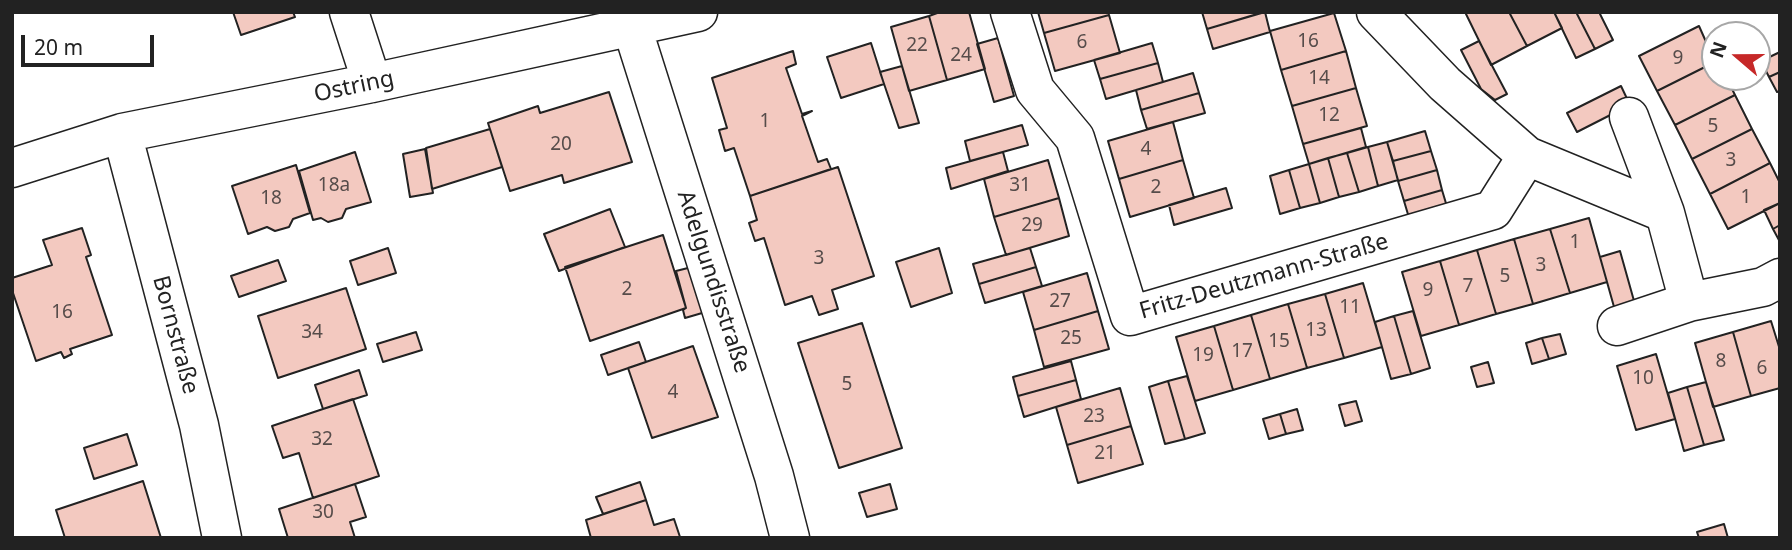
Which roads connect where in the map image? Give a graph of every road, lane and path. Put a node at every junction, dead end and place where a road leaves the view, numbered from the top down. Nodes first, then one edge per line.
1 (349, 12) edge
2 (698, 12) edge
3 (1010, 12) edge
4 (1376, 12) edge
5 (632, 27) junction
6 (372, 83) junction
7 (1629, 117) dead end
8 (122, 133) junction
9 (1527, 156) junction
10 (12, 168) edge
11 (1665, 213) junction
12 (1780, 278) edge
13 (1689, 302) junction
14 (1617, 326) dead end
15 (222, 538) edge
16 (790, 538) edge

1 - 6 street
2 - 5 street, Ostring
3 - 9 street, Fritz-Deutzmann-Straße
4 - 9 street
5 - 6 street, Ostring
5 - 16 street, Adelgundisstraße
6 - 8 street, Ostring
7 - 11 street
8 - 10 street, Ostring
8 - 15 street, Bornstraße
9 - 11 street
11 - 13 street
12 - 13 street
13 - 14 street

